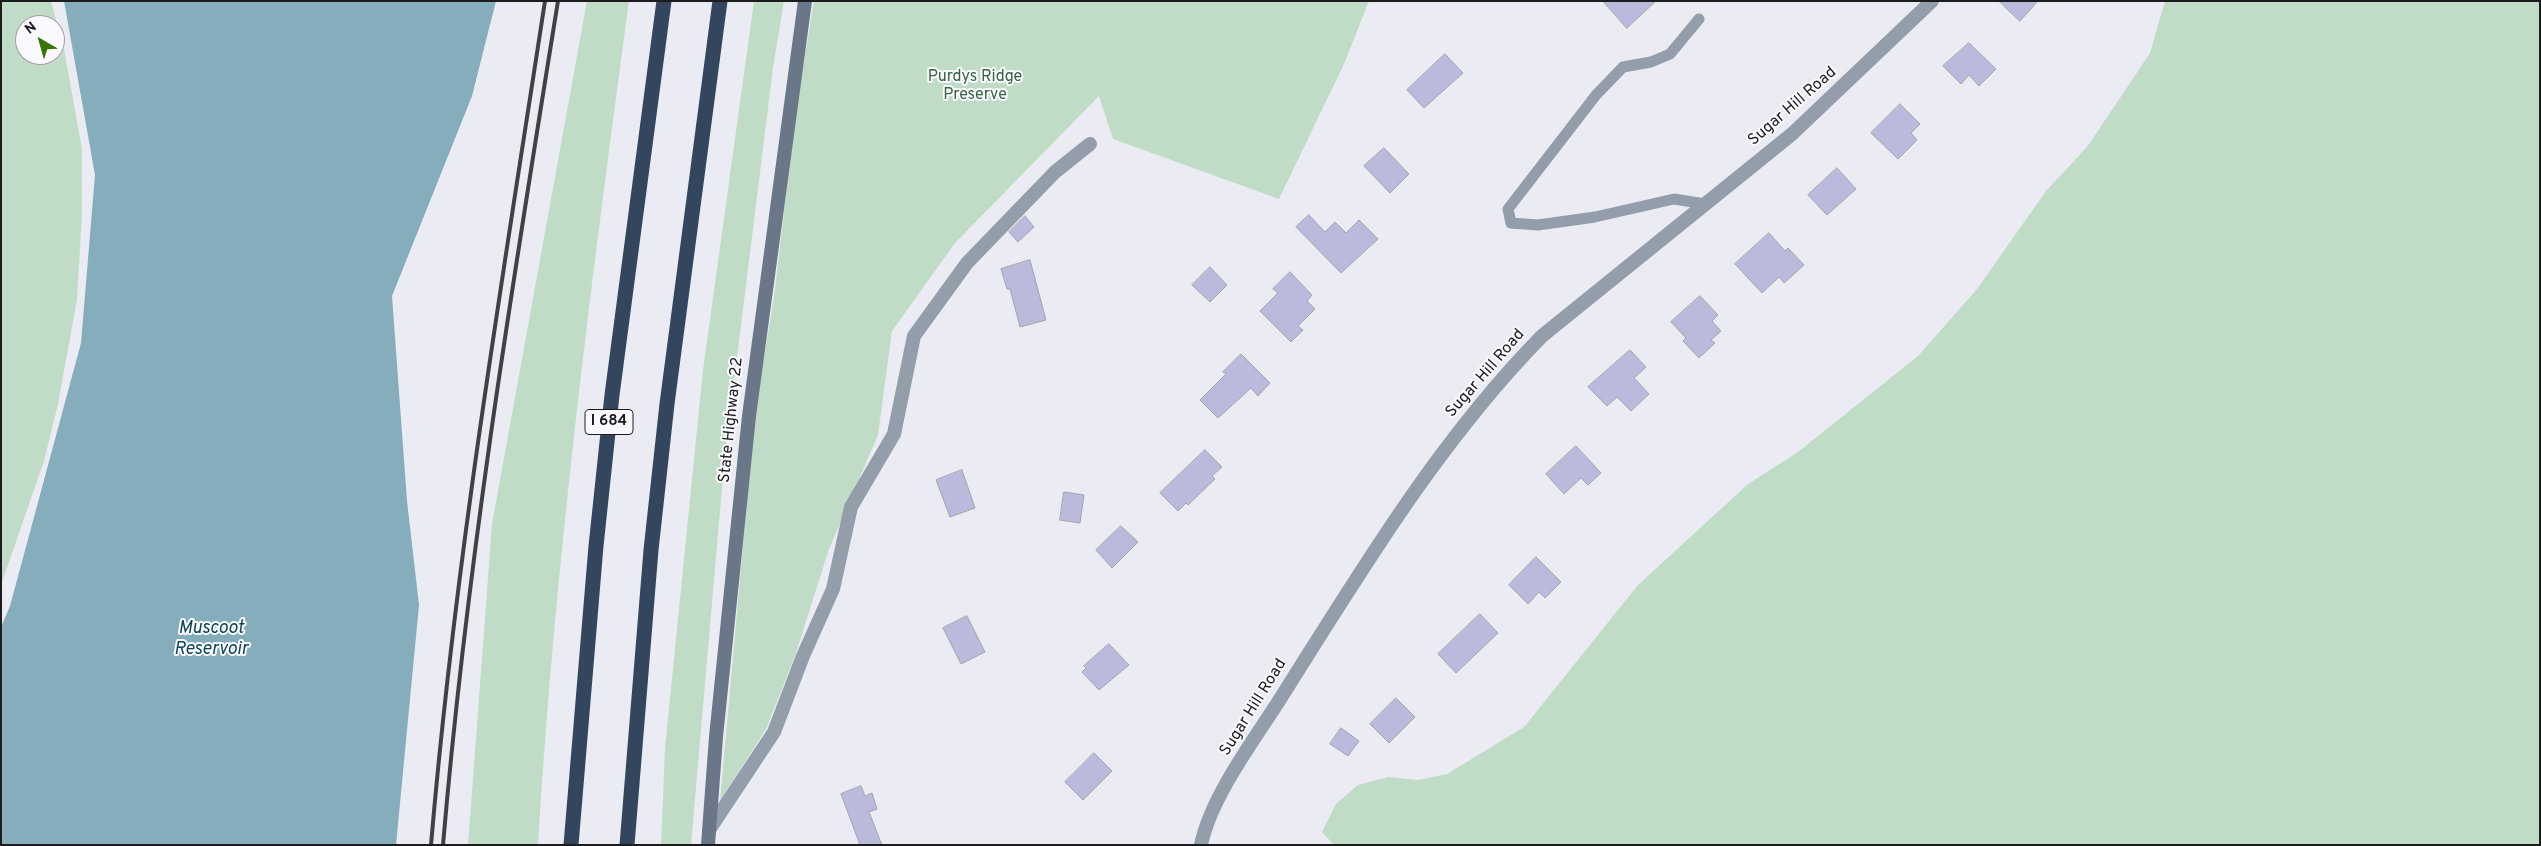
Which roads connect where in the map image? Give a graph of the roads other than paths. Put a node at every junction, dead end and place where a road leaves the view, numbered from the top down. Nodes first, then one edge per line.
1 (664, 1) edge
2 (720, 1) edge
3 (805, 1) edge
4 (1932, 1) edge
5 (1699, 19) dead end
6 (1090, 144) dead end
7 (1705, 204) junction
8 (709, 830) junction
9 (571, 845) edge
10 (627, 845) edge
11 (708, 845) edge
12 (1201, 845) edge

1 - 9 highway, I 684
2 - 10 highway
3 - 8 main road, State Highway 22
4 - 7 street, Sugar Hill Road
5 - 7 lane
6 - 8 street
7 - 12 street, Sugar Hill Road
8 - 11 main road, State Highway 22

